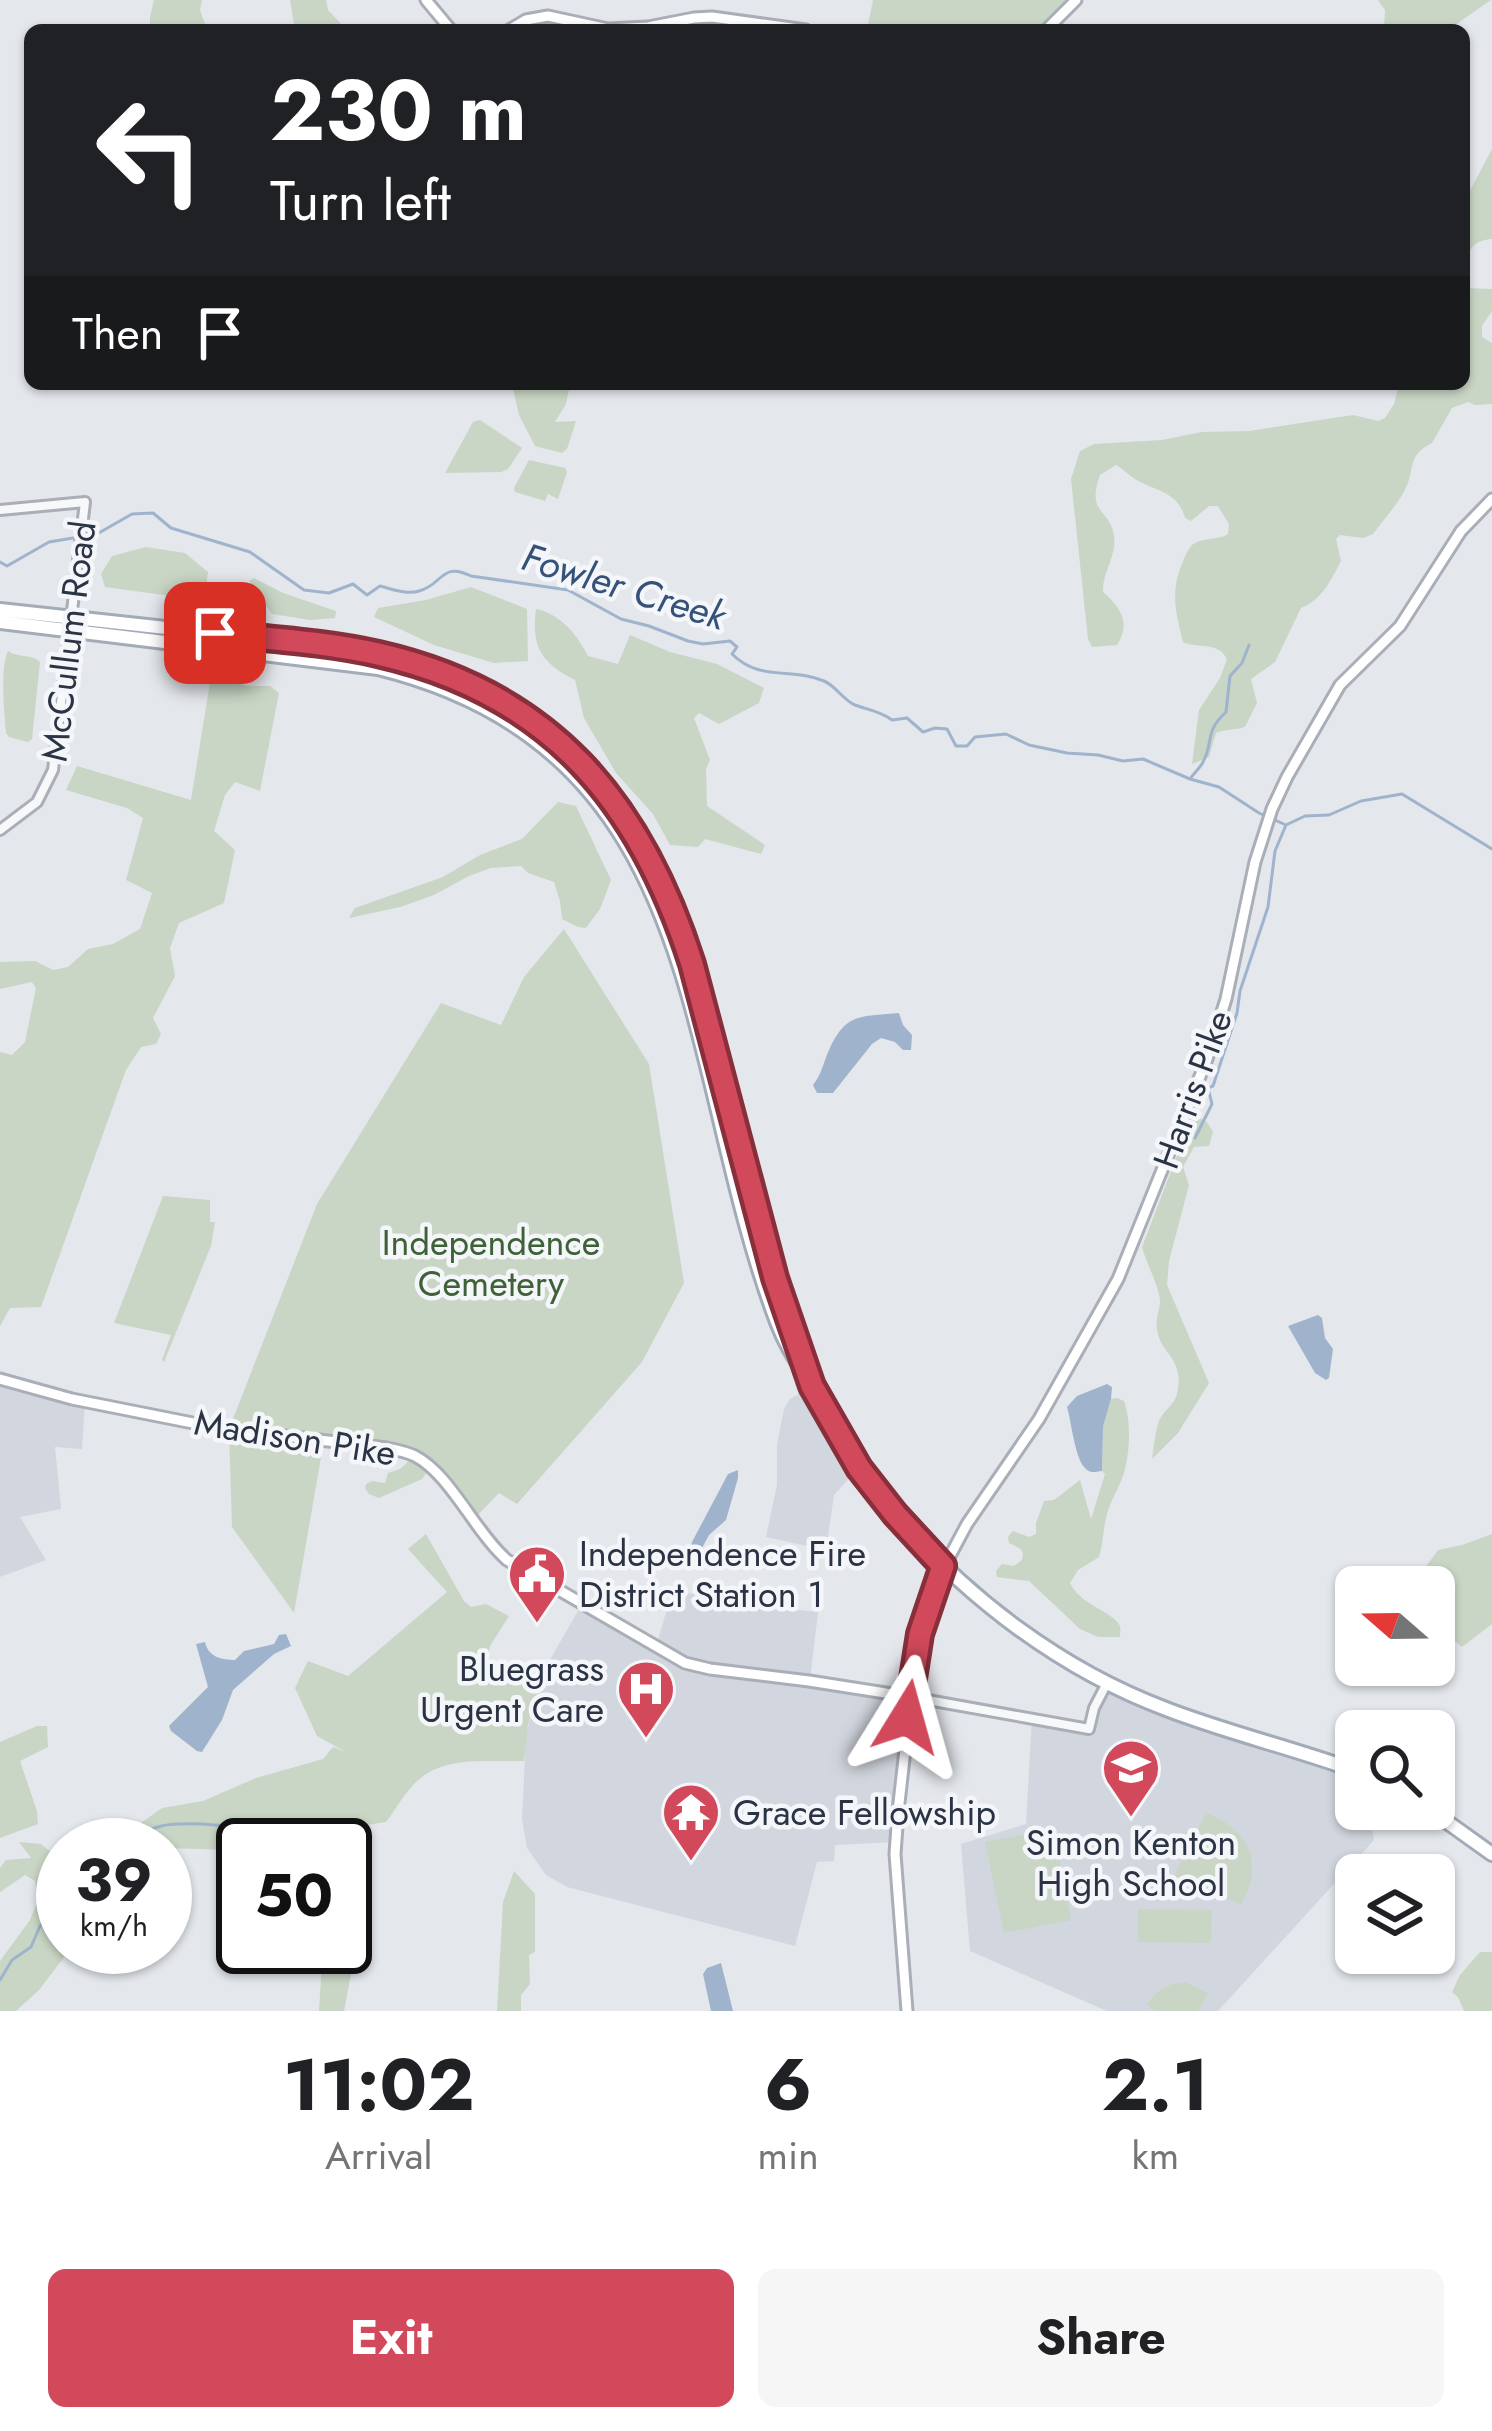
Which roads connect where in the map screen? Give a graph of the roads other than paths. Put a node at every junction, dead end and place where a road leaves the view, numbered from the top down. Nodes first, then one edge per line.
1 (426, 0) edge
2 (1076, 0) edge
3 (446, 24) edge
4 (519, 24) edge
5 (585, 24) edge
6 (663, 24) edge
7 (763, 24) edge
8 (1052, 24) edge
9 (1492, 499) edge
10 (0, 510) edge
11 (0, 610) edge
12 (0, 622) edge
13 (71, 624) junction
14 (0, 830) edge
15 (0, 1379) edge
16 (943, 1566) junction
17 (1106, 1684) junction
18 (910, 1697) junction
19 (1335, 1764) edge
20 (1455, 1828) edge
21 (1492, 1854) edge
22 (908, 2011) edge

1 - 3 main road
2 - 8 main road
4 - 5 main road
6 - 7 main road
9 - 16 main road, Harris Pike
10 - 13 street, McCullum Road
11 - 13 main road
12 - 13 main road
13 - 14 street, McCullum Road
13 - 16 main road
15 - 18 main road, Madison Pike
16 - 17 main road
16 - 18 main road, Harris Pike
17 - 18 street, Madison Pike
17 - 19 main road
18 - 22 main road, Harris Pike
20 - 21 main road

